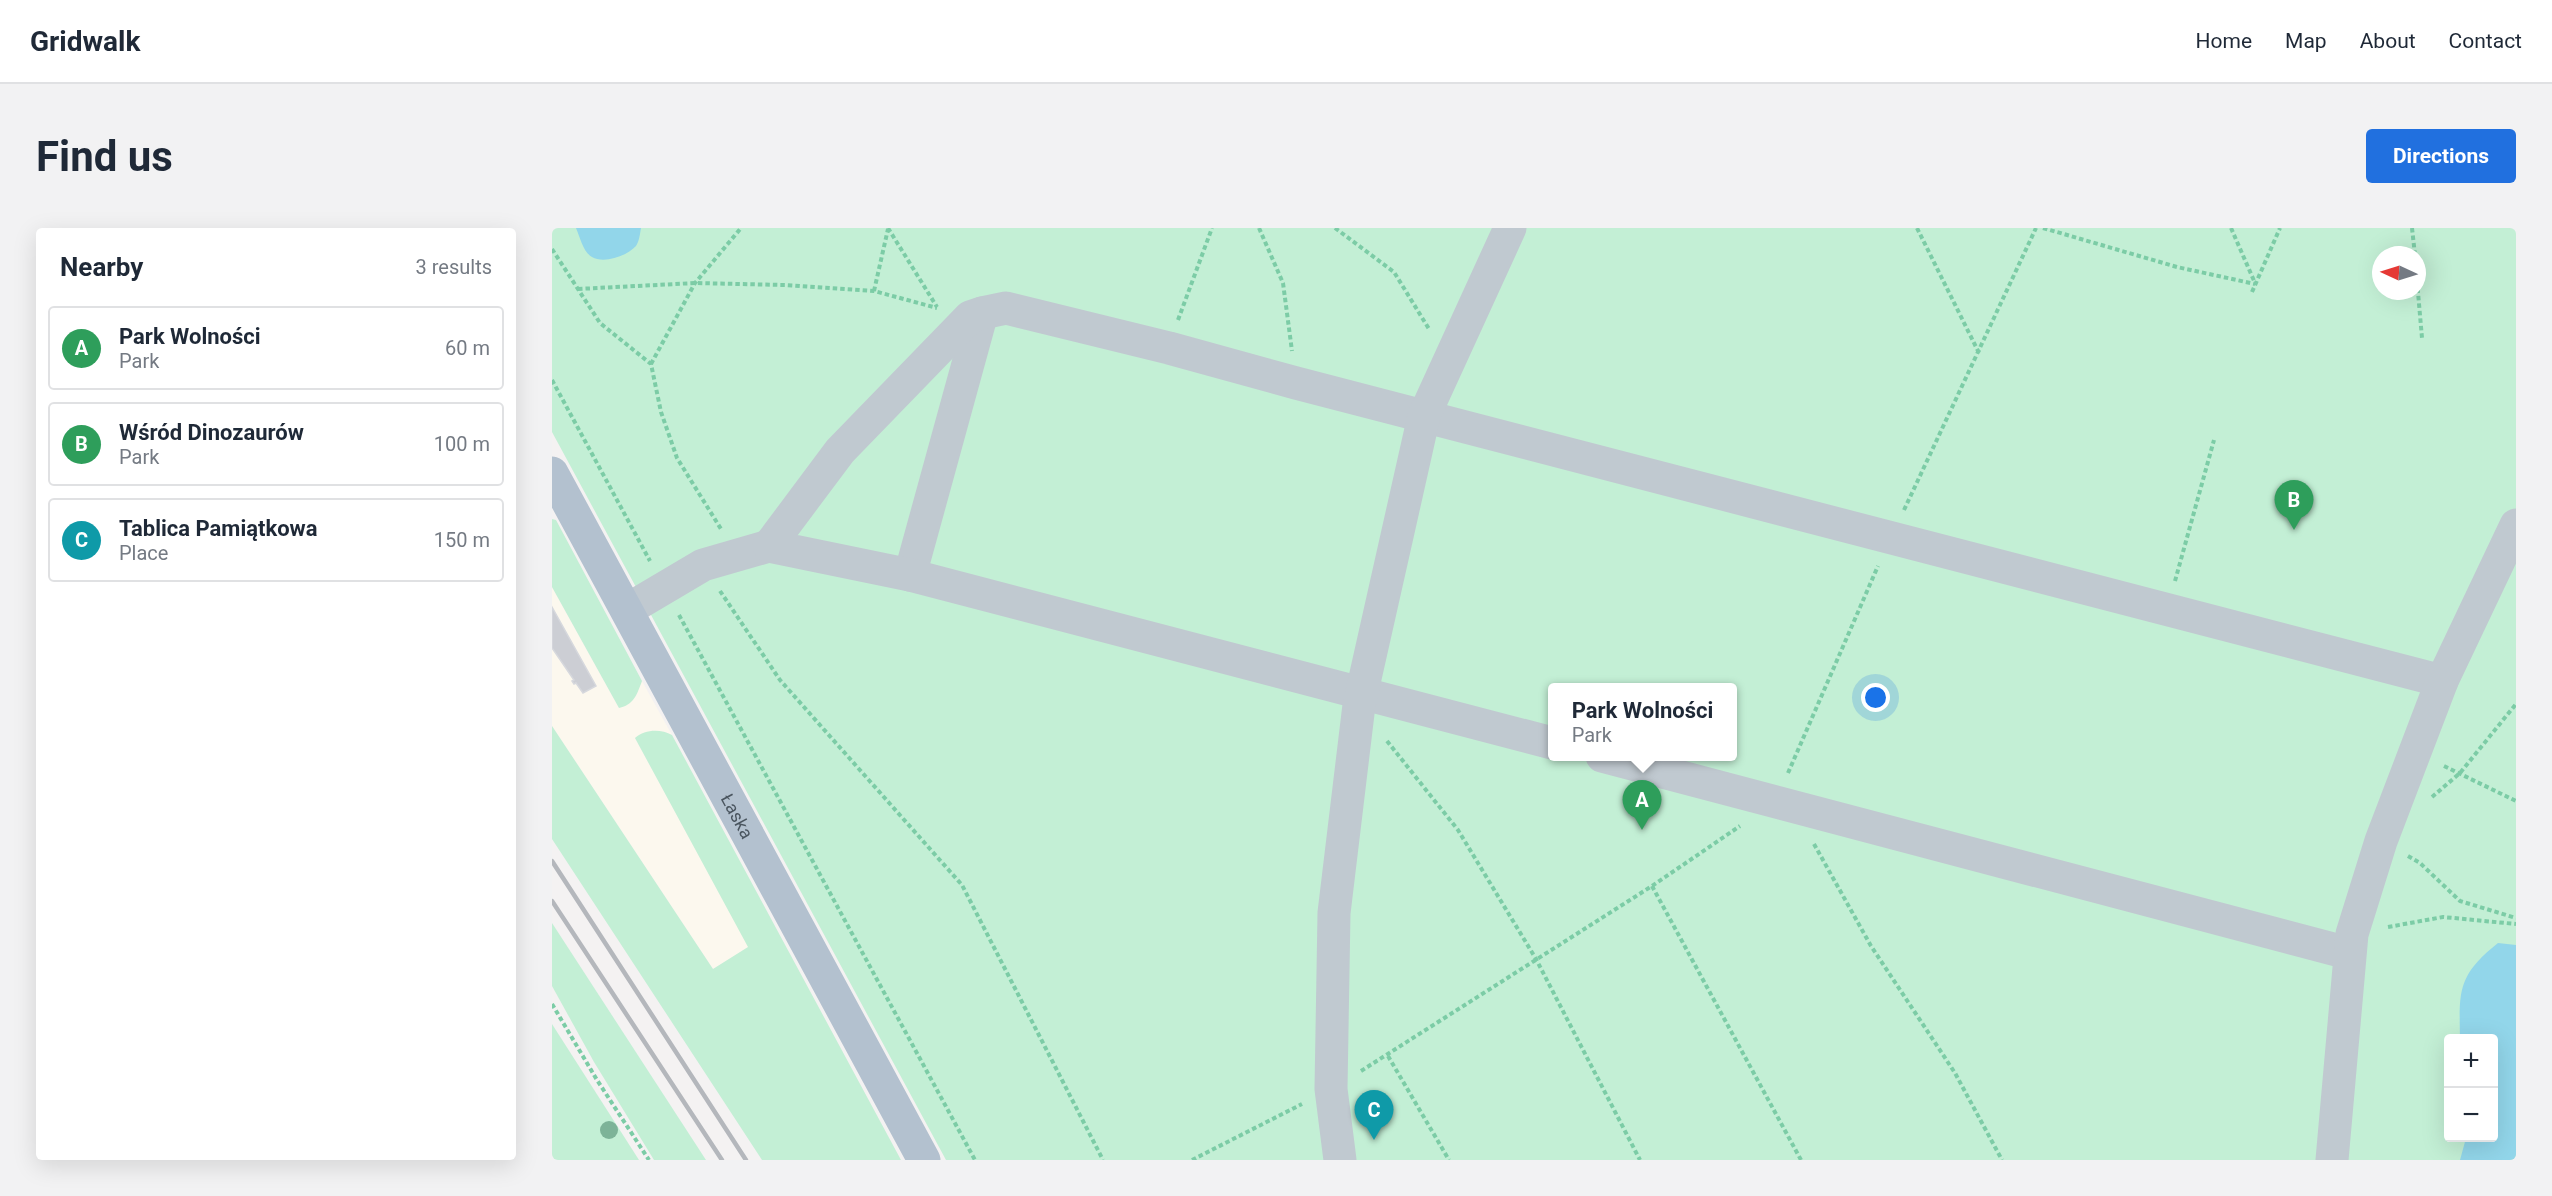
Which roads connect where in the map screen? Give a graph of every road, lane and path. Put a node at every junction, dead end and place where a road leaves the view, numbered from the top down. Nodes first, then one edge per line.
1 (741, 228) edge
2 (888, 228) edge
3 (1212, 228) edge
4 (1259, 228) edge
5 (1335, 228) edge
6 (1510, 228) edge
7 (1917, 228) edge
8 (2036, 228) edge
9 (2043, 228) edge
10 (2231, 228) edge
11 (2280, 228) edge
12 (2412, 228) edge
13 (2414, 246) edge
14 (552, 249) edge
15 (695, 283) junction
16 (2255, 284) junction
17 (578, 289) junction
18 (874, 291) junction
19 (2252, 292) dead end
20 (2419, 300) edge
21 (937, 308) junction
22 (976, 315) junction
23 (2422, 338) dead end
24 (1169, 348) junction
25 (1979, 353) junction
26 (1449, 363) junction
27 (651, 364) junction
28 (552, 380) edge
29 (1296, 383) junction
30 (1424, 416) junction
31 (2214, 440) dead end
32 (552, 473) edge
33 (2516, 525) edge
34 (1890, 538) junction
35 (769, 546) junction
36 (737, 556) junction
37 (704, 565) junction
38 (910, 575) junction
39 (665, 589) junction
40 (2167, 609) junction
41 (627, 610) junction
42 (2442, 681) junction
43 (1360, 699) junction
44 (2516, 704) edge
45 (1548, 742) edge
46 (2413, 753) junction
47 (1621, 761) edge
48 (2460, 773) junction
49 (2516, 801) edge
50 (2425, 803) dead end
51 (1784, 804) junction
52 (2381, 841) junction
53 (1652, 886) junction
54 (2516, 918) edge
55 (2516, 924) edge
56 (2350, 944) junction
57 (1536, 959) junction
58 (552, 1004) edge
59 (1388, 1056) junction
60 (1331, 1089) junction
61 (649, 1160) edge
62 (924, 1160) edge
63 (975, 1160) edge
64 (1103, 1160) edge
65 (1192, 1160) edge
66 (1340, 1160) edge
67 (1449, 1160) edge
68 (1640, 1160) edge
69 (1801, 1160) edge
70 (2002, 1160) edge
71 (2332, 1160) edge

1 - 15 path
2 - 18 path
2 - 21 path
3 - 24 path
4 - 29 path
5 - 26 path
6 - 26 lane
7 - 25 path
8 - 25 path
9 - 16 path
10 - 16 path
11 - 16 path
12 - 13 path
14 - 17 path
15 - 17 path
15 - 18 path
15 - 27 path
16 - 19 path
17 - 27 path
18 - 21 path
20 - 23 path
21 - 22 path
22 - 24 lane
22 - 35 lane
22 - 38 lane
24 - 29 lane
25 - 34 path
26 - 30 lane
27 - 36 path
28 - 39 path
29 - 30 lane
30 - 34 lane
30 - 43 lane
31 - 40 path
32 - 41 main road, Łaska
33 - 42 lane
34 - 40 lane
34 - 51 path
35 - 36 lane
35 - 38 lane
36 - 37 lane
37 - 39 lane
37 - 64 path
38 - 43 lane
39 - 41 lane
39 - 63 path
40 - 42 lane
41 - 62 main road, Łaska
42 - 46 lane
43 - 45 lane
43 - 57 path
43 - 60 lane
44 - 48 path
46 - 48 path
46 - 52 lane
47 - 51 lane
48 - 49 path
48 - 50 path
51 - 53 path
51 - 56 lane
51 - 70 path
52 - 54 path
52 - 56 lane
53 - 57 path
53 - 69 path
55 - 56 path
56 - 71 lane
57 - 59 path
57 - 68 path
58 - 61 path
59 - 60 path
59 - 67 path
60 - 65 path
60 - 66 lane

